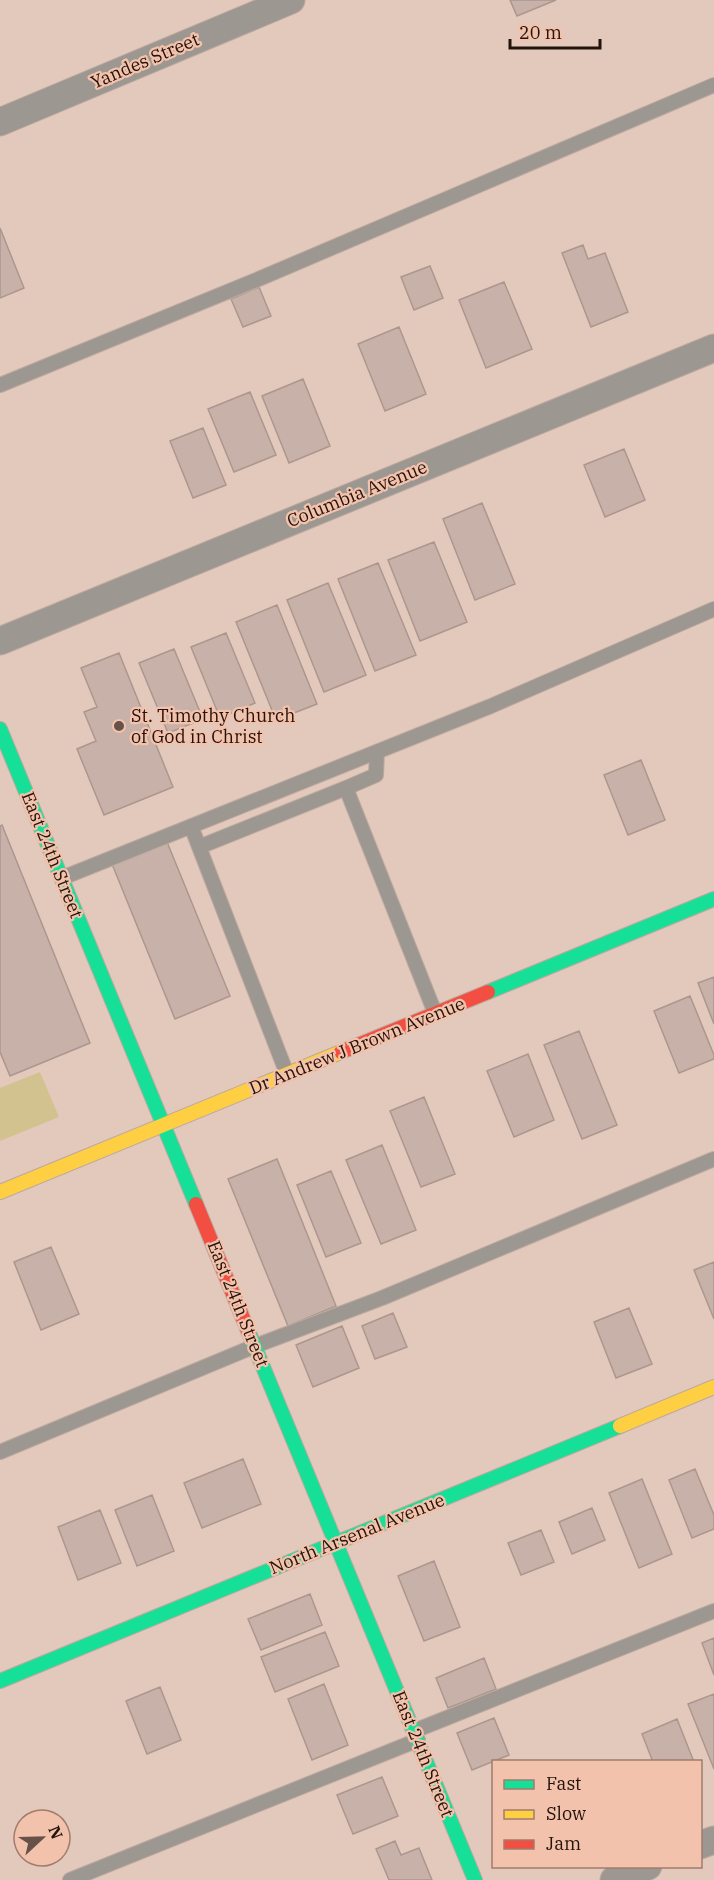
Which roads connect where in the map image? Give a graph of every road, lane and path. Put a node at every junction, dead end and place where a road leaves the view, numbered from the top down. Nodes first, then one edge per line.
1 (291, 0) edge
2 (714, 85) edge
3 (0, 122) edge
4 (714, 348) edge
5 (0, 385) edge
6 (714, 609) edge
7 (0, 640) edge
8 (0, 729) edge
9 (377, 752) junction
10 (346, 788) junction
11 (191, 826) junction
12 (199, 847) junction
13 (62, 878) junction
14 (714, 899) edge
15 (435, 1014) junction
16 (287, 1074) junction
17 (163, 1125) junction
18 (714, 1159) edge
19 (0, 1192) edge
20 (255, 1346) junction
21 (714, 1388) edge
22 (0, 1452) edge
23 (336, 1542) junction
24 (714, 1611) edge
25 (0, 1681) edge
26 (416, 1735) junction
27 (643, 1868) edge
28 (70, 1880) edge
29 (475, 1880) edge
30 (614, 1880) edge

1 - 3 street, Yandes Street
2 - 5 lane
4 - 7 street, Columbia Avenue
6 - 9 lane
8 - 13 street, East 24th Street
9 - 10 lane
9 - 11 lane
10 - 12 lane
10 - 15 lane
11 - 12 lane
11 - 13 lane
12 - 16 lane
13 - 17 street, East 24th Street
14 - 15 street, Dr Andrew J Brown Avenue
15 - 16 street, Dr Andrew J Brown Avenue
16 - 17 street, Dr Andrew J Brown Avenue
17 - 19 street, Dr Andrew J Brown Avenue
17 - 20 street, East 24th Street
18 - 20 lane
20 - 22 lane
20 - 23 street, East 24th Street
21 - 23 street, North Arsenal Avenue
23 - 25 street, North Arsenal Avenue
23 - 26 street, East 24th Street
24 - 26 lane
26 - 28 lane
26 - 29 street, East 24th Street
27 - 30 street

